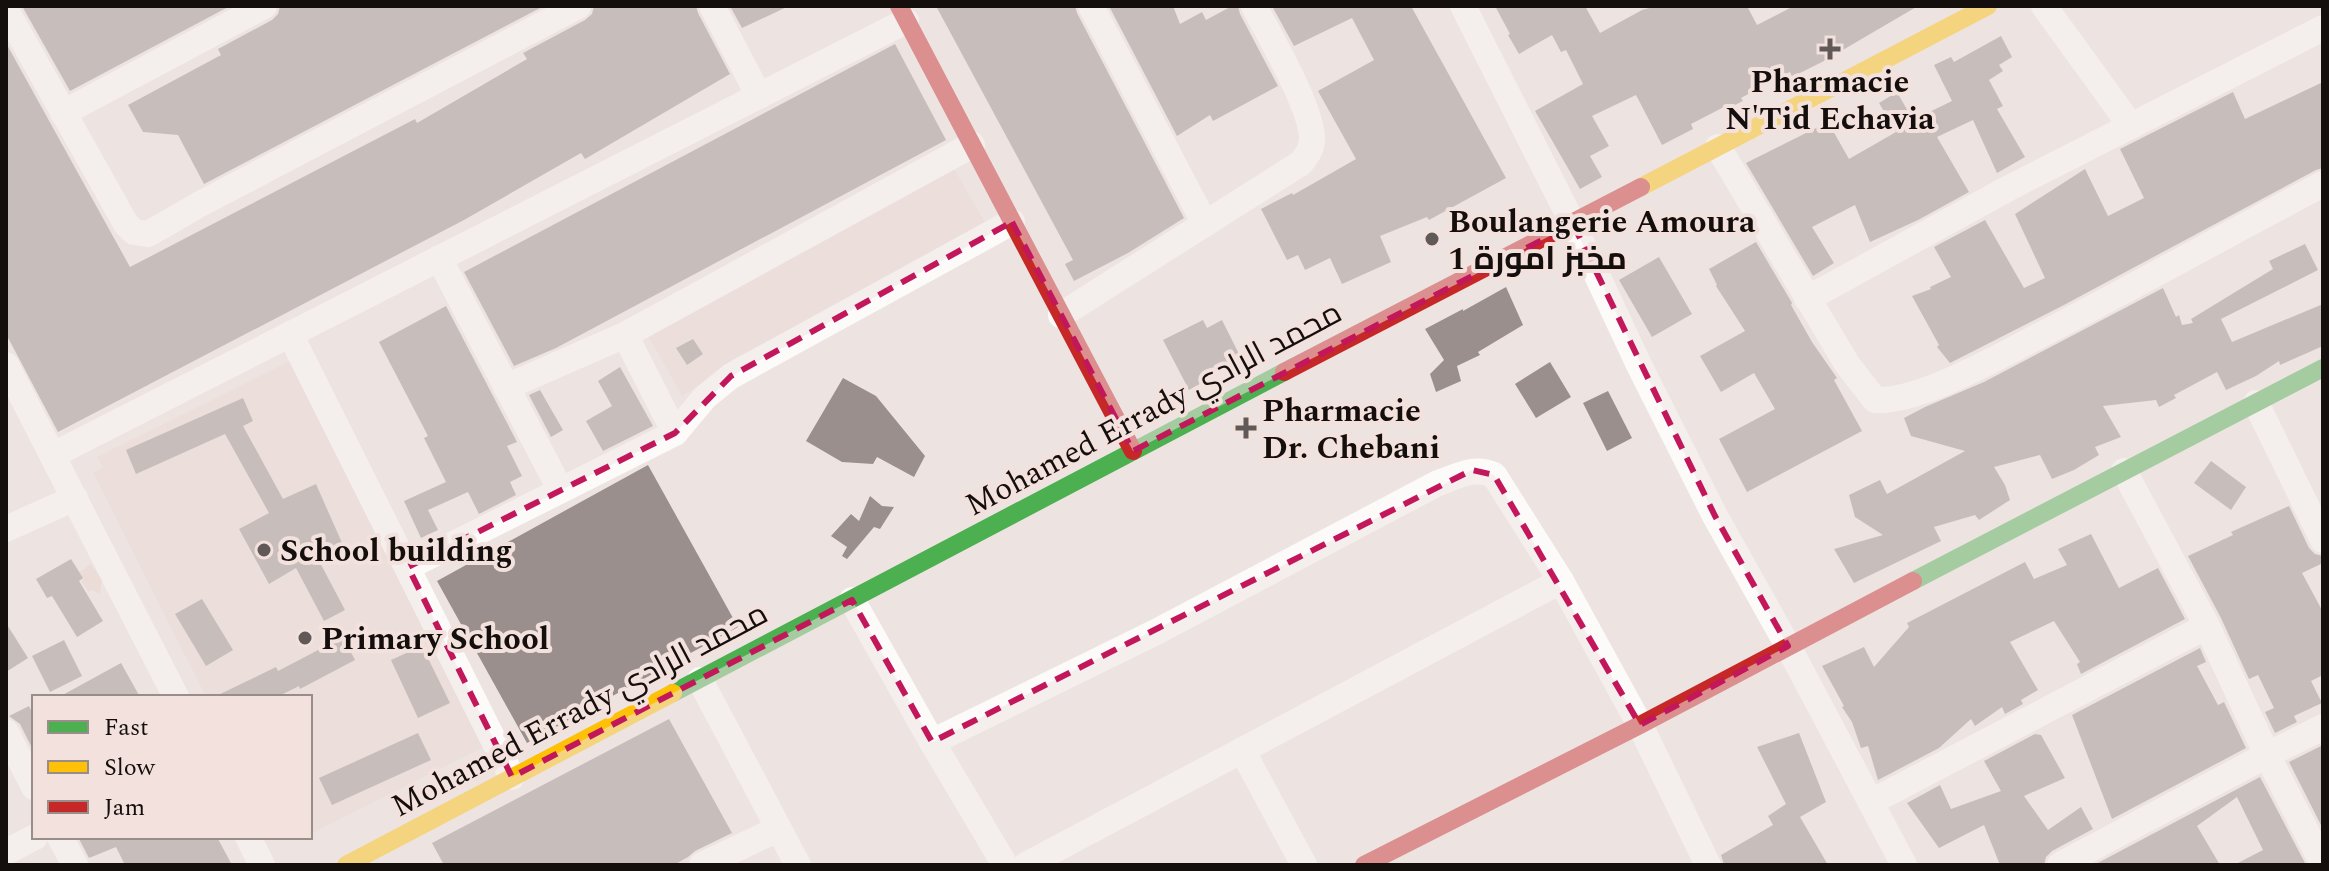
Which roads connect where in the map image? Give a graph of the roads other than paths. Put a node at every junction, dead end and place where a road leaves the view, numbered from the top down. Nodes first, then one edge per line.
1 (264, 6) edge
2 (578, 6) edge
3 (712, 6) edge
4 (1091, 6) edge
5 (1254, 6) edge
6 (1463, 6) edge
7 (1988, 6) edge
8 (2044, 6) edge
9 (6, 10) edge
10 (902, 13) edge
11 (2323, 28) edge
12 (759, 96) junction
13 (63, 113) junction
14 (2131, 126) junction
15 (972, 145) junction
16 (1718, 147) junction
17 (2323, 184) edge
18 (1012, 222) junction
19 (1205, 224) junction
20 (1573, 224) junction
21 (439, 258) junction
22 (1807, 299) junction
23 (1061, 315) junction
24 (290, 334) junction
25 (625, 335) junction
26 (6, 365) edge
27 (2323, 368) edge
28 (506, 387) junction
29 (2256, 403) junction
30 (675, 433) junction
31 (1133, 451) junction
32 (53, 455) junction
33 (2124, 471) junction
34 (560, 489) junction
35 (75, 498) junction
36 (6, 529) edge
37 (2323, 540) edge
38 (408, 567) junction
39 (1561, 581) junction
40 (852, 600) junction
41 (2207, 626) junction
42 (1788, 646) junction
43 (700, 680) junction
44 (175, 695) edge
45 (1640, 725) junction
46 (2323, 727) edge
47 (6, 732) edge
48 (932, 742) junction
49 (1242, 750) junction
50 (2267, 755) junction
51 (512, 777) junction
52 (32, 783) edge
53 (1871, 802) junction
54 (778, 829) junction
55 (32, 839) edge
56 (61, 839) edge
57 (249, 839) edge
58 (6, 852) edge
59 (2323, 864) edge
60 (75, 865) edge
61 (262, 865) edge
62 (346, 865) edge
63 (702, 865) edge
64 (798, 865) edge
65 (1005, 865) edge
66 (1026, 865) edge
67 (1304, 865) edge
68 (1364, 865) edge
69 (1708, 865) edge
70 (1904, 865) edge
71 (2060, 865) edge

1 - 13 street
2 - 13 street
3 - 12 street
4 - 19 street
5 - 19 street
6 - 20 street
7 - 16 street, Mohamed Errady محمد الرادي
8 - 14 street
9 - 13 street
10 - 12 street
10 - 15 street
11 - 14 street
12 - 21 street
14 - 22 street
15 - 18 street
15 - 25 street
16 - 20 street, Mohamed Errady محمد الرادي
16 - 22 street
17 - 22 street
18 - 23 street
18 - 30 street
19 - 23 street
20 - 31 street, Mohamed Errady محمد الرادي
20 - 42 street
21 - 24 street
21 - 28 street
23 - 31 street
24 - 32 street
24 - 38 street
25 - 28 street
25 - 30 street
26 - 32 street
27 - 29 street
28 - 34 street
29 - 33 street
29 - 37 street
30 - 34 street
31 - 40 street, Mohamed Errady محمد الرادي
32 - 35 street
33 - 41 street
33 - 42 street
34 - 38 street
35 - 36 street
35 - 44 street
38 - 51 street
39 - 45 street
39 - 48 street
39 - 49 street
40 - 43 street, Mohamed Errady محمد الرادي
40 - 48 street
41 - 50 street
41 - 53 street
42 - 45 street
42 - 53 street
43 - 51 street, Mohamed Errady محمد الرادي
43 - 54 street
45 - 68 street
45 - 69 street
46 - 50 street
47 - 52 street
48 - 65 street
49 - 66 street
49 - 67 street
50 - 59 street
50 - 71 street
51 - 62 street, Mohamed Errady محمد الرادي
53 - 70 street
54 - 63 street
54 - 64 street
55 - 58 street
56 - 60 street
57 - 61 street

